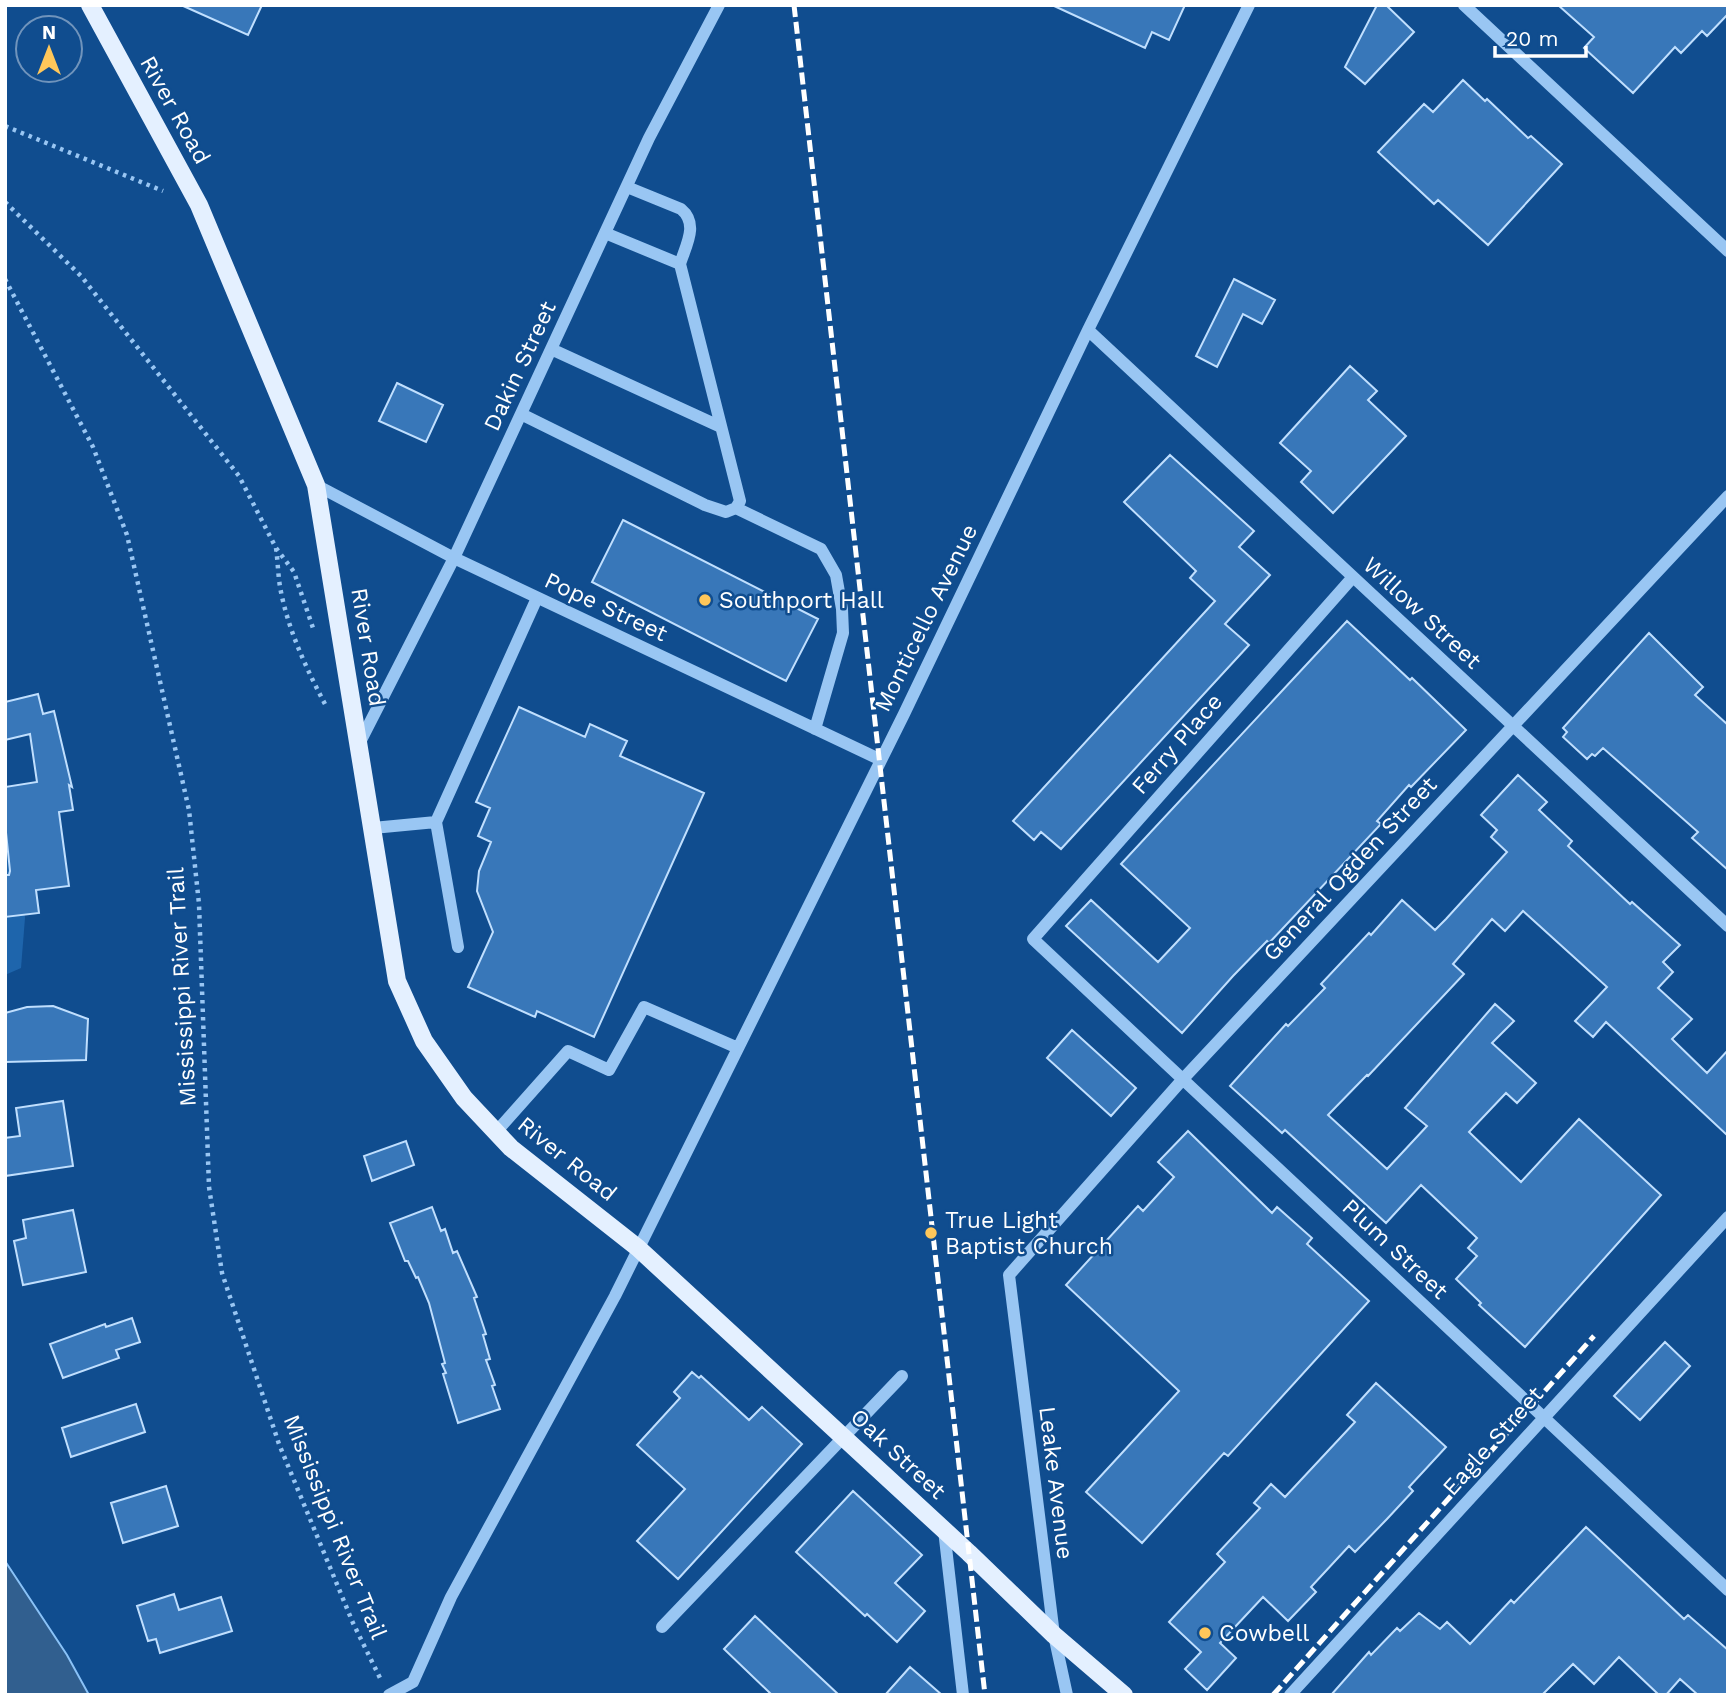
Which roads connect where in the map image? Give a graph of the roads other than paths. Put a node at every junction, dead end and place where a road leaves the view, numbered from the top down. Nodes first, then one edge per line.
1 (90, 5) edge
2 (719, 5) edge
3 (1249, 5) edge
4 (1464, 5) edge
5 (626, 187) junction
6 (605, 233) junction
7 (1728, 251) edge
8 (680, 264) junction
9 (1088, 330) junction
10 (551, 349) junction
11 (521, 414) junction
12 (721, 426) junction
13 (316, 485) junction
14 (1728, 496) edge
15 (736, 509) junction
16 (454, 558) junction
17 (1353, 577) junction
18 (537, 597) junction
19 (1513, 726) junction
20 (815, 729) junction
21 (359, 744) junction
22 (881, 760) junction
23 (436, 822) junction
24 (373, 828) junction
25 (1728, 926) edge
26 (1033, 939) joint
27 (458, 947) dead end
28 (738, 1048) junction
29 (1183, 1079) junction
30 (496, 1132) junction
31 (1728, 1217) edge
32 (638, 1248) junction
33 (1009, 1275) joint
34 (902, 1376) dead end
35 (1543, 1417) junction
36 (844, 1438) junction
37 (944, 1530) junction
38 (1728, 1590) edge
39 (662, 1627) dead end
40 (1054, 1635) junction
41 (386, 1689) edge
42 (963, 1695) edge
43 (1067, 1695) edge
44 (1124, 1695) edge
45 (1290, 1695) edge

1 - 13 main road, River Road
2 - 5 street, Dakin Street
3 - 9 street, Monticello Avenue
4 - 7 street
5 - 6 street, Dakin Street
5 - 8 street
6 - 8 street
6 - 10 street, Dakin Street
8 - 12 street
9 - 17 street, Willow Street
9 - 22 street, Monticello Avenue
10 - 11 street, Dakin Street
10 - 12 street
11 - 15 street
11 - 16 street, Dakin Street
12 - 15 street
13 - 16 street, Pope Street
13 - 21 main road, River Road
14 - 19 street, General Ogden Street
15 - 20 street
16 - 18 street, Pope Street
16 - 21 street, Dakin Street
17 - 19 street, Willow Street
17 - 26 street, Ferry Place
18 - 20 street, Pope Street
18 - 23 street
19 - 25 street, Willow Street
19 - 29 street, General Ogden Street
20 - 22 street, Pope Street
21 - 24 main road, River Road
22 - 28 street, Monticello Avenue
23 - 24 street
23 - 27 street
24 - 30 main road, River Road
26 - 29 street, Plum Street
28 - 30 street
28 - 32 street, Monticello Avenue
29 - 33 street, General Ogden Street
29 - 35 street, Plum Street
30 - 32 main road, River Road
31 - 35 street, Eagle Street
32 - 36 main road, Oak Street
32 - 41 street, Monticello Avenue
33 - 40 street, Leake Avenue
34 - 36 street
35 - 38 street, Plum Street
35 - 45 street, Eagle Street
36 - 37 main road, Oak Street
36 - 39 street
37 - 40 main road, Oak Street
37 - 42 street
40 - 43 street, Leake Avenue
40 - 44 main road, Oak Street

